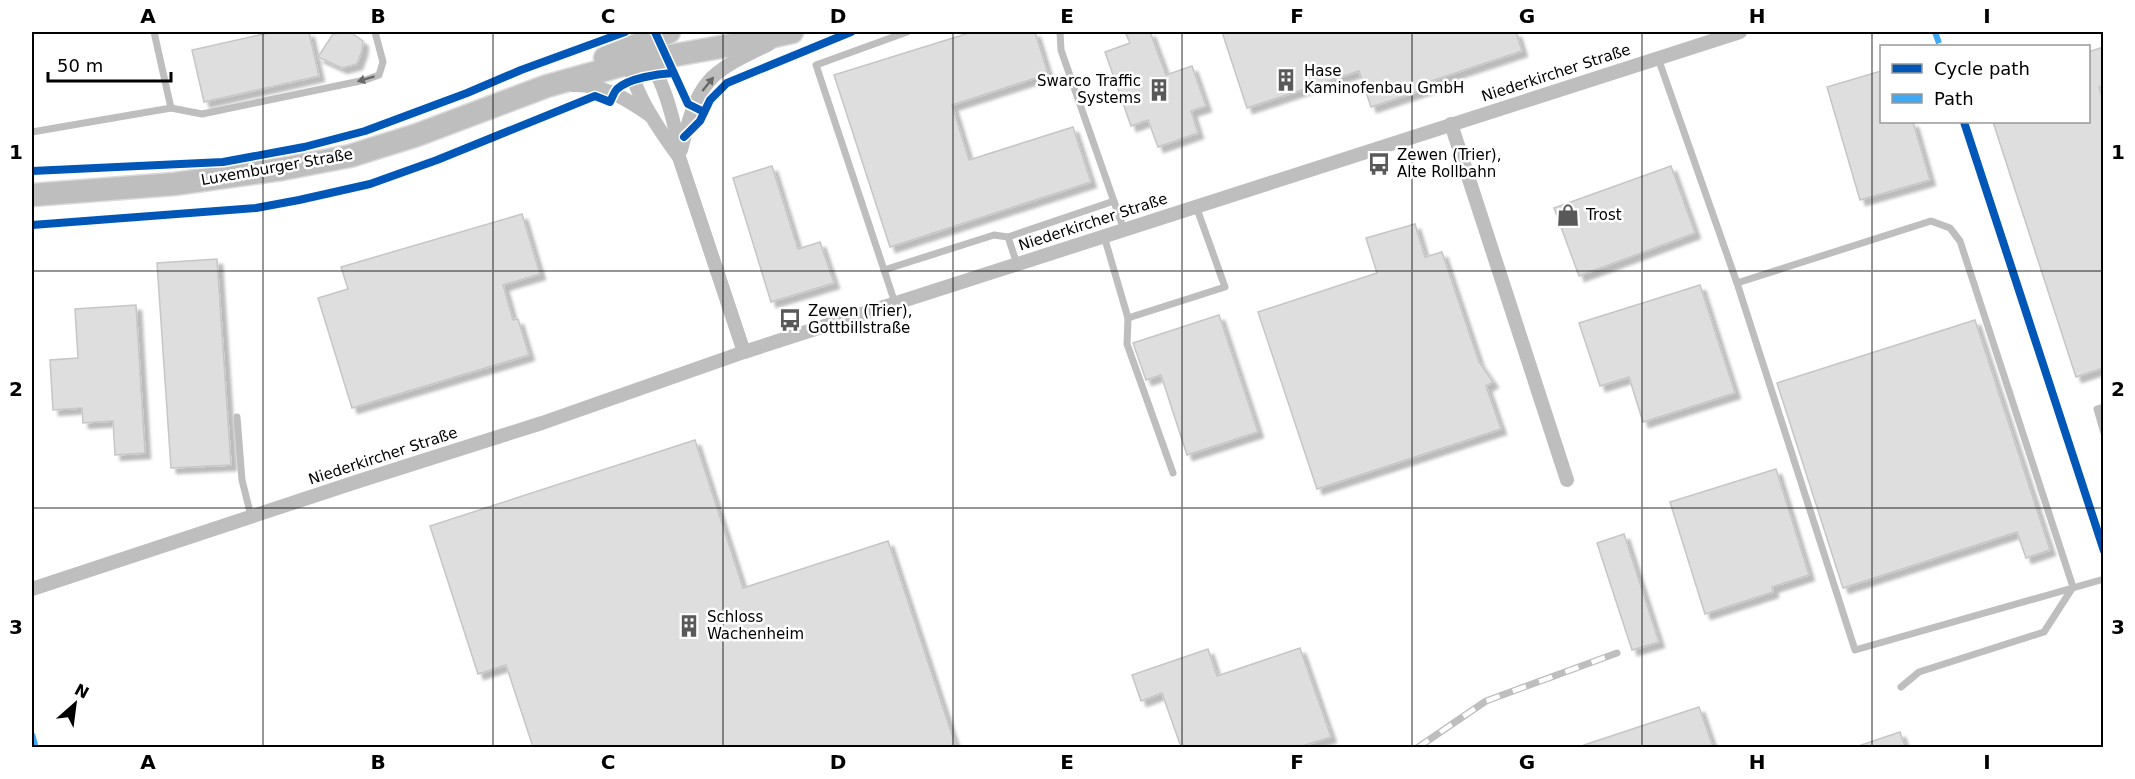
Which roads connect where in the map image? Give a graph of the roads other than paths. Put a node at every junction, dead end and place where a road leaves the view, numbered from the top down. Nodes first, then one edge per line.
1 (154, 32) edge
2 (375, 32) edge
3 (669, 32) edge
4 (792, 32) edge
5 (907, 32) edge
6 (1060, 32) edge
7 (1740, 32) edge
8 (638, 56) junction
9 (1658, 58) junction
10 (547, 86) junction
11 (171, 108) junction
12 (652, 117) junction
13 (1451, 124) junction
14 (32, 132) edge
15 (679, 158) junction
16 (32, 195) edge
17 (1114, 201) junction
18 (1196, 206) junction
19 (1124, 230) junction
20 (1104, 236) junction
21 (1008, 237) junction
22 (1017, 264) junction
23 (884, 270) junction
24 (1737, 283) junction
25 (895, 304) junction
26 (1128, 318) junction
27 (744, 352) junction
28 (2103, 407) edge
29 (237, 417) dead end
30 (2103, 433) edge
31 (1173, 473) dead end
32 (1567, 480) dead end
33 (251, 516) junction
34 (2103, 579) edge
35 (2073, 587) junction
36 (32, 589) edge
37 (1901, 687) dead end

1 - 11 lane
2 -> 11 lane
3 - 8 main road, Luxemburger Straße
4 - 8 main road, Luxemburger Straße
15 -> 4 street
5 - 23 lane
6 - 17 lane
7 - 9 street, Niederkircher Straße
8 - 10 main road, Luxemburger Straße
8 - 12 street
8 - 15 street
9 - 13 street, Niederkircher Straße
9 - 24 lane
10 - 12 street
10 - 16 main road, Luxemburger Straße
11 - 14 lane
12 - 15 street
13 - 18 street, Niederkircher Straße
13 - 32 street
15 - 27 street
17 - 19 lane
17 - 21 lane
18 - 19 street, Niederkircher Straße
18 - 26 lane
19 - 20 street, Niederkircher Straße
20 - 22 street, Niederkircher Straße
20 - 26 lane
21 - 22 lane
21 - 23 lane
22 - 25 street, Niederkircher Straße
23 - 25 lane
24 - 35 lane
24 - 35 lane
25 - 27 street, Niederkircher Straße
26 - 31 lane
27 - 33 street, Niederkircher Straße
28 - 30 lane
29 - 33 lane
33 - 36 street, Niederkircher Straße
34 - 35 lane
35 - 37 lane

